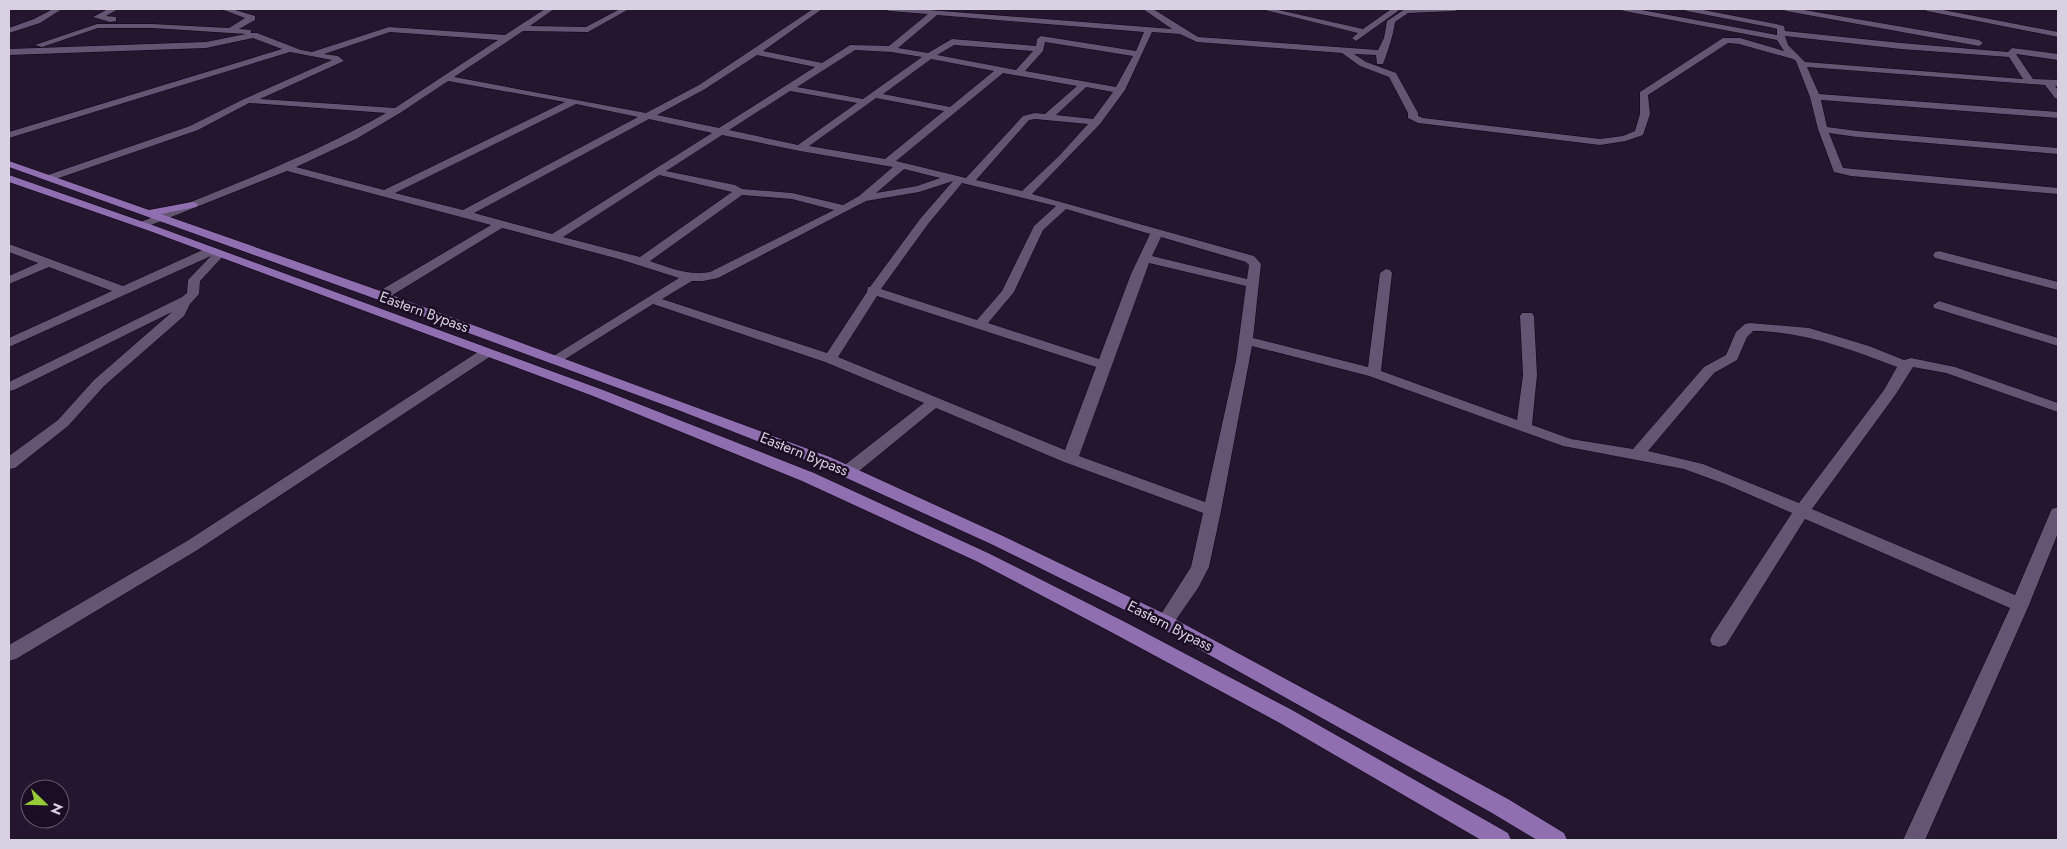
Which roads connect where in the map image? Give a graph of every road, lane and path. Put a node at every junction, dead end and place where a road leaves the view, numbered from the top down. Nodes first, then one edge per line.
1 (58, 9) edge
2 (114, 9) edge
3 (225, 9) edge
4 (550, 9) edge
5 (624, 9) edge
6 (818, 9) edge
7 (889, 9) edge
8 (1036, 9) edge
9 (1146, 9) edge
10 (1165, 9) edge
11 (1265, 9) edge
12 (1393, 9) edge
13 (1455, 9) edge
14 (1624, 9) edge
15 (1687, 9) edge
16 (1786, 9) edge
17 (1927, 9) edge
18 (935, 13) junction
19 (1156, 13) junction
20 (1030, 20) junction
21 (1048, 21) junction
22 (97, 26) junction
23 (520, 28) junction
24 (231, 30) junction
25 (1149, 30) junction
26 (9, 32) edge
27 (1180, 32) junction
28 (1364, 32) junction
29 (250, 35) junction
30 (2058, 35) edge
31 (1782, 36) junction
32 (505, 38) junction
33 (1041, 39) junction
34 (290, 49) junction
35 (891, 49) junction
36 (1040, 49) junction
37 (21, 50) junction
38 (1344, 50) junction
39 (9, 52) edge
40 (756, 52) junction
41 (1381, 53) junction
42 (2012, 53) junction
43 (314, 54) junction
44 (1139, 54) junction
45 (928, 57) junction
46 (2058, 57) edge
47 (1797, 60) junction
48 (823, 66) junction
49 (1001, 70) junction
50 (1018, 73) junction
51 (1393, 75) junction
52 (445, 78) junction
53 (2030, 82) junction
54 (2047, 82) junction
55 (2058, 83) edge
56 (1084, 84) junction
57 (788, 88) junction
58 (1120, 90) junction
59 (875, 95) junction
60 (2058, 96) edge
61 (1815, 97) junction
62 (575, 100) junction
63 (248, 101) junction
64 (866, 102) junction
65 (953, 110) junction
66 (397, 111) junction
67 (2058, 115) edge
68 (649, 116) junction
69 (1048, 117) junction
70 (1097, 122) junction
71 (1823, 129) junction
72 (720, 132) junction
73 (9, 135) edge
74 (800, 148) junction
75 (2058, 151) edge
76 (887, 163) junction
77 (9, 164) edge
78 (902, 165) junction
79 (286, 168) junction
80 (658, 172) junction
81 (9, 178) edge
82 (48, 178) junction
83 (960, 179) junction
84 (2058, 191) edge
85 (739, 192) junction
86 (386, 193) junction
87 (1024, 194) junction
88 (862, 198) junction
89 (1064, 205) junction
90 (195, 206) junction
91 (844, 209) junction
92 (462, 215) junction
93 (153, 221) junction
94 (500, 224) junction
95 (193, 228) junction
96 (1157, 232) junction
97 (553, 238) junction
98 (9, 248) edge
99 (215, 252) junction
100 (1939, 255) dead end
101 (1145, 258) junction
102 (642, 261) junction
103 (49, 263) junction
104 (1386, 273) dead end
105 (689, 277) junction
106 (9, 280) edge
107 (1252, 284) junction
108 (2058, 286) edge
109 (872, 290) junction
110 (123, 291) junction
111 (381, 296) junction
112 (187, 300) junction
113 (654, 300) junction
114 (1939, 305) dead end
115 (1527, 316) dead end
116 (980, 325) junction
117 (1245, 340) junction
118 (2058, 342) edge
119 (9, 343) edge
120 (486, 352) junction
121 (830, 359) junction
122 (554, 360) junction
123 (1103, 365) junction
124 (1905, 365) junction
125 (1374, 373) junction
126 (9, 387) edge
127 (934, 402) junction
128 (2058, 408) edge
129 (1524, 427) junction
130 (1636, 455) junction
131 (1070, 458) junction
132 (9, 464) edge
133 (847, 472) junction
134 (1213, 511) junction
135 (1802, 511) junction
136 (2058, 513) edge
137 (2020, 605) junction
138 (1165, 622) junction
139 (1719, 640) dead end
140 (9, 654) edge
141 (1500, 840) edge
142 (1556, 840) edge
143 (1914, 840) edge

1 - 26 street
2 - 22 street
3 - 24 street
4 - 23 street
5 - 23 street
6 - 40 street
7 - 18 street
8 - 20 street
9 - 19 street
10 - 19 street
11 - 28 street
12 - 28 street
13 - 41 street
14 - 31 street
15 - 31 street
16 - 42 street
17 - 30 street
18 - 20 street
18 - 35 street
19 - 27 street
20 - 21 street
21 - 25 street
21 - 33 street
22 - 24 street
22 - 37 street
23 - 32 street
24 - 29 street
25 - 27 street
25 - 44 street
27 - 38 street
28 - 38 street
29 - 34 street
29 - 37 street
31 - 42 street
31 - 47 street
32 - 43 street
32 - 52 street
33 - 36 street
33 - 44 street
34 - 43 street
34 - 73 street
35 - 45 street
35 - 48 street
36 - 45 street
36 - 50 street
37 - 39 street
38 - 41 street
38 - 51 street
40 - 48 street
40 - 68 street
41 - 51 street
42 - 46 street
42 - 53 street
43 - 63 street
44 - 58 street
45 - 49 street
45 - 59 street
47 - 51 street
47 - 53 street
47 - 61 street
48 - 57 street
49 - 50 street
49 - 65 street
50 - 56 street
52 - 62 street
52 - 66 street
53 - 54 street
54 - 55 street
54 - 60 street
56 - 58 street
56 - 69 street
57 - 64 street
57 - 72 street
58 - 70 street
59 - 64 street
59 - 65 street
61 - 67 street
61 - 71 street
62 - 68 street
62 - 86 street
63 - 66 street
63 - 82 street
64 - 74 street
65 - 76 street
66 - 79 street
68 - 72 street
68 - 92 street
69 - 70 street
69 - 83 street
70 - 87 street
71 - 75 street
71 - 84 street
72 - 74 street
72 - 80 street
74 - 76 street
76 - 78 street
77 - 82 main road, Eastern Bypass
78 - 83 street
78 - 88 street
79 - 86 street
79 - 90 street
80 - 85 street
80 - 97 street
81 - 93 main road, Eastern Bypass
82 - 93 main road, Eastern Bypass
83 - 87 street
83 - 88 street
83 - 109 street
85 - 91 street
85 - 102 street
86 - 92 street
87 - 89 street
88 - 91 street
89 - 96 street
89 - 116 street
90 - 93 street
90 - 93 main road
90 - 95 main road
91 - 105 street
92 - 94 street
93 - 95 main road, Eastern Bypass
93 - 99 main road, Eastern Bypass
94 - 97 street
94 - 111 street
95 - 111 main road, Eastern Bypass
96 - 101 street
96 - 107 street
97 - 102 street
98 - 103 street
99 - 110 street
99 - 112 street
99 - 120 main road, Eastern Bypass
100 - 108 street
101 - 107 street
101 - 123 street
102 - 105 street
103 - 106 street
103 - 110 street
104 - 125 street
105 - 113 street
107 - 117 street
109 - 116 street
109 - 121 street
110 - 119 street
111 - 122 main road, Eastern Bypass
112 - 126 street
112 - 132 street
113 - 121 street
113 - 122 street
114 - 118 street
115 - 129 street
116 - 123 street
117 - 125 street
117 - 134 street
120 - 140 street
120 - 141 main road, Eastern Bypass
121 - 127 street
122 - 133 main road, Eastern Bypass
123 - 131 street
124 - 128 street
124 - 130 street
124 - 135 street
125 - 129 street
127 - 131 street
127 - 133 street
129 - 130 street
130 - 135 street
131 - 134 street
133 - 138 main road, Eastern Bypass
134 - 138 street
135 - 137 street
135 - 139 street
136 - 137 street
137 - 143 street
138 - 142 main road, Eastern Bypass

